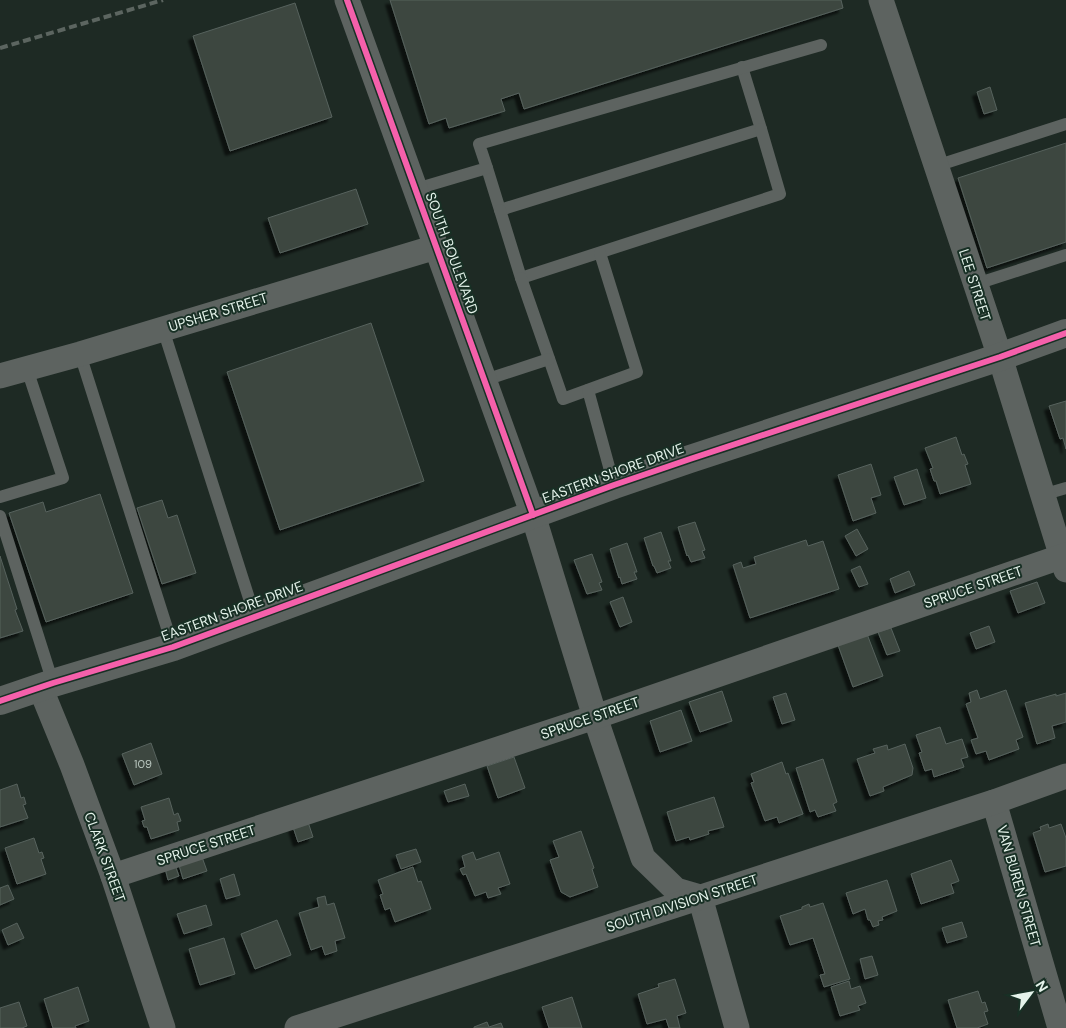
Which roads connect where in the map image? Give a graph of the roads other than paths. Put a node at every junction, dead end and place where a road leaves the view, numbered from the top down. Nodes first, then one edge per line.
1 (347, 0) edge
2 (881, 0) edge
3 (821, 44) dead end
4 (742, 67) junction
5 (1066, 124) edge
6 (761, 129) junction
7 (936, 166) junction
8 (487, 168) junction
9 (416, 189) junction
10 (500, 210) junction
11 (436, 247) junction
12 (600, 253) junction
13 (1066, 255) edge
14 (521, 278) junction
15 (976, 284) junction
16 (163, 329) junction
17 (1066, 333) edge
18 (80, 354) junction
19 (1000, 357) junction
20 (549, 359) junction
21 (27, 369) junction
22 (0, 376) edge
23 (484, 380) junction
24 (588, 390) junction
25 (614, 486) junction
26 (1066, 488) edge
27 (1042, 495) junction
28 (0, 497) edge
29 (533, 515) junction
30 (0, 516) edge
31 (1064, 560) edge
32 (254, 617) junction
33 (172, 647) junction
34 (47, 685) junction
35 (0, 701) edge
36 (595, 717) junction
37 (1066, 776) edge
38 (994, 802) junction
39 (113, 876) junction
40 (700, 896) junction
41 (163, 1028) edge
42 (297, 1028) edge
43 (737, 1028) edge
44 (1060, 1028) edge

1 - 9 street, SOUTH BOULEVARD
2 - 7 street, LEE STREET
3 - 4 lane
4 - 6 lane
4 - 8 lane
5 - 7 lane
6 - 10 lane
6 - 12 lane
7 - 15 street, LEE STREET
8 - 9 lane
8 - 10 lane
9 - 11 street, SOUTH BOULEVARD
10 - 14 lane
11 - 16 street, UPSHER STREET
11 - 23 street, SOUTH BOULEVARD
12 - 14 lane
12 - 24 lane
13 - 15 lane
14 - 20 lane
15 - 19 street, LEE STREET
16 - 18 street, UPSHER STREET
16 - 32 lane
17 - 19 street, EASTERN SHORE DRIVE
18 - 21 street, UPSHER STREET
18 - 33 lane
19 - 25 street, EASTERN SHORE DRIVE
19 - 27 street, LEE STREET
20 - 23 lane
20 - 24 lane
21 - 22 street, UPSHER STREET
21 - 28 lane
23 - 29 street, SOUTH BOULEVARD
24 - 25 lane
25 - 29 street, EASTERN SHORE DRIVE
26 - 27 lane
27 - 31 street, LEE STREET
29 - 32 street, EASTERN SHORE DRIVE
29 - 36 street, SOUTH BOULEVARD
30 - 34 lane
31 - 36 street, SPRUCE STREET
32 - 33 street, EASTERN SHORE DRIVE
33 - 34 street, EASTERN SHORE DRIVE
34 - 35 street, EASTERN SHORE DRIVE
34 - 39 street, CLARK STREET
36 - 39 street, SPRUCE STREET
36 - 40 street, SOUTH BOULEVARD
37 - 38 street, SOUTH DIVISION STREET
38 - 40 street, SOUTH DIVISION STREET
38 - 44 street, VAN BUREN STREET
39 - 41 street, CLARK STREET
40 - 42 street, SOUTH DIVISION STREET
40 - 43 street

